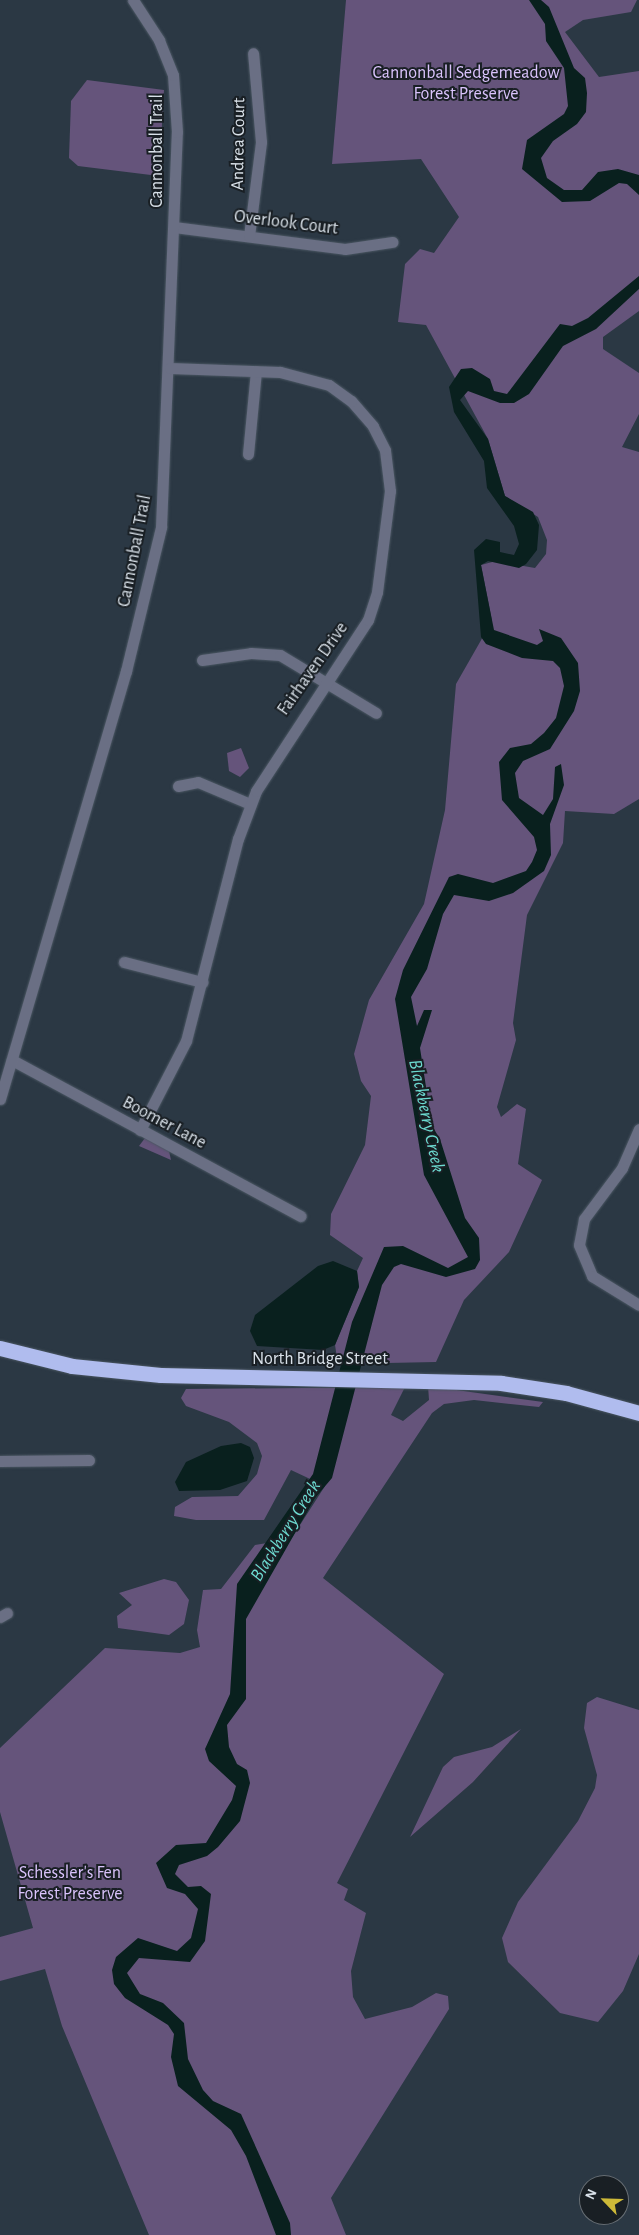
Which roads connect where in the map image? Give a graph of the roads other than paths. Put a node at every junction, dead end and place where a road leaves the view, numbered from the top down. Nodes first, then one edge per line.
1 (133, 0) edge
2 (253, 53) dead end
3 (174, 227) junction
4 (249, 236) junction
5 (392, 242) dead end
6 (170, 368) junction
7 (256, 371) junction
8 (248, 454) dead end
9 (202, 660) dead end
10 (326, 684) junction
11 (376, 713) dead end
12 (178, 786) dead end
13 (250, 804) junction
14 (124, 962) dead end
15 (202, 982) junction
16 (12, 1060) junction
17 (0, 1099) edge
18 (639, 1129) edge
19 (140, 1130) junction
20 (300, 1216) dead end
21 (639, 1305) edge
22 (0, 1348) edge
23 (639, 1413) edge
24 (89, 1460) dead end
25 (0, 1461) edge

1 - 3 street, Cannonball Trail
2 - 4 street, Andrea Court
3 - 4 street, Overlook Court
3 - 6 street, Cannonball Trail
4 - 5 street, Overlook Court
6 - 7 street, Fairhaven Drive
6 - 16 street, Cannonball Trail
7 - 8 street
7 - 10 street, Fairhaven Drive
9 - 10 street
10 - 11 street
10 - 13 street, Fairhaven Drive
12 - 13 street
13 - 15 street, Fairhaven Drive
14 - 15 street
15 - 19 street, Fairhaven Drive
16 - 17 street, Cannonball Trail
16 - 19 street, Boomer Lane
18 - 21 street
19 - 20 street, Boomer Lane
22 - 23 highway, North Bridge Street
24 - 25 street

